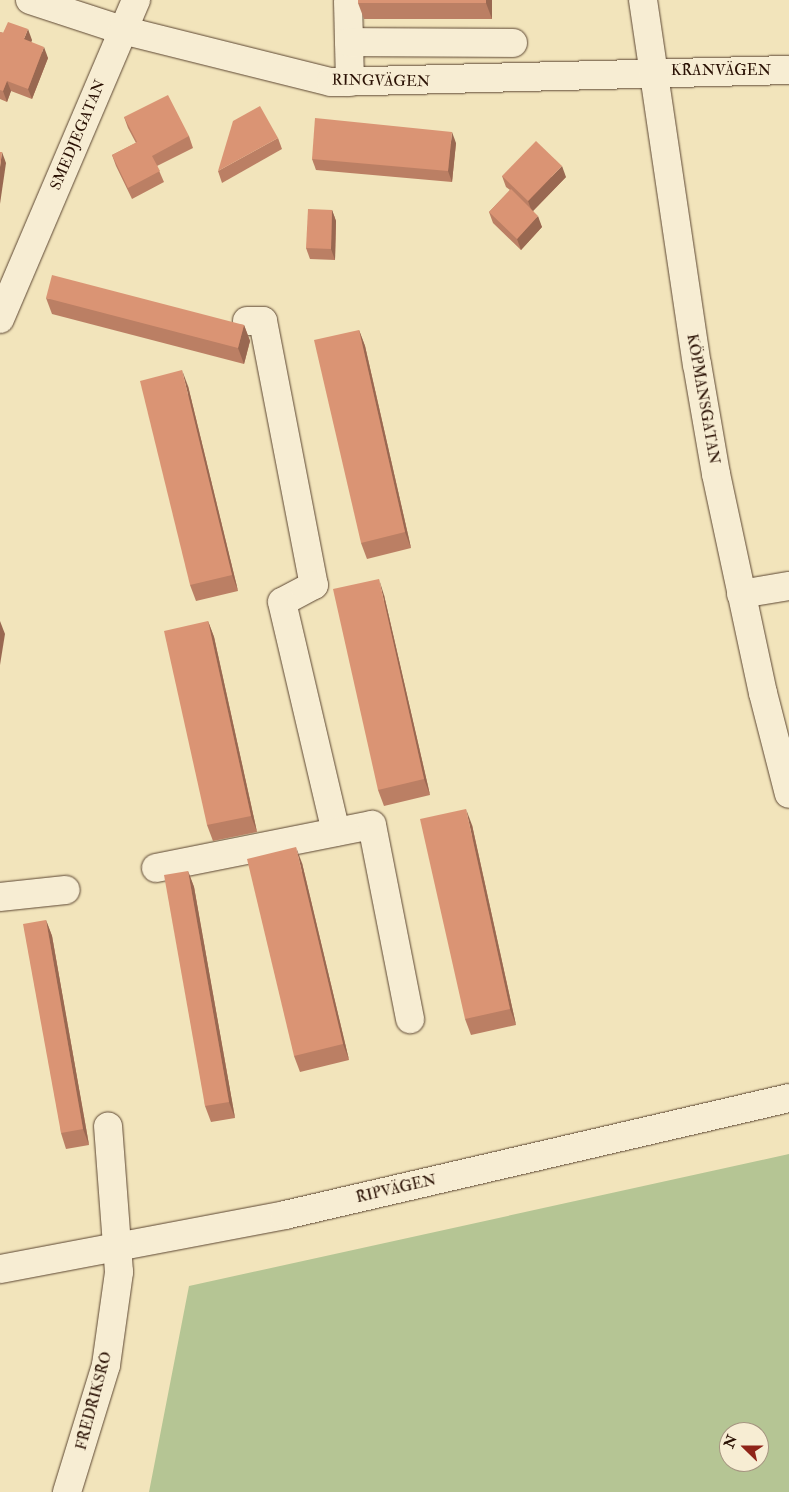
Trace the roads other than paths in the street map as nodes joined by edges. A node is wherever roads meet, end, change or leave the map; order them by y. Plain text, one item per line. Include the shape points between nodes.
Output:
1 (30, 0) edge
2 (136, 0) edge
3 (644, 0) edge
4 (348, 1) dead end
5 (122, 30) junction
6 (349, 42) junction
7 (513, 43) dead end
8 (789, 70) edge
9 (653, 71) junction
10 (350, 82) junction
11 (11, 268) edge
12 (0, 319) edge
13 (246, 322) dead end
14 (789, 586) edge
15 (741, 594) junction
16 (789, 794) edge
17 (336, 832) junction
18 (156, 868) dead end
19 (66, 890) dead end
20 (0, 897) edge
21 (410, 1019) dead end
22 (789, 1098) edge
23 (108, 1126) dead end
24 (119, 1248) junction
25 (0, 1269) edge
26 (67, 1492) edge

1 - 5 street, RINGVÄGEN
2 - 5 street, SMEDJEGATAN
3 - 9 street, KÖPMANSGATAN
4 - 6 street
5 - 10 street, RINGVÄGEN via 262,67 331,82
5 - 11 street, SMEDJEGATAN
6 - 7 street
6 - 10 street
8 - 9 street, KRANVÄGEN
9 - 10 street, RINGVÄGEN via 452,81
9 - 15 street, KÖPMANSGATAN via 696,364
11 - 12 street, SMEDJEGATAN
13 - 17 street via 264,321 314,584 282,602
14 - 15 street
15 - 16 street, KÖPMANSGATAN
17 - 18 street
17 - 21 street via 372,825
19 - 20 street
22 - 24 street, RIPVÄGEN via 285,1215
23 - 24 street, FREDRIKSRO
24 - 25 street, RIPVÄGEN
24 - 26 street, FREDRIKSRO via 106,1365

